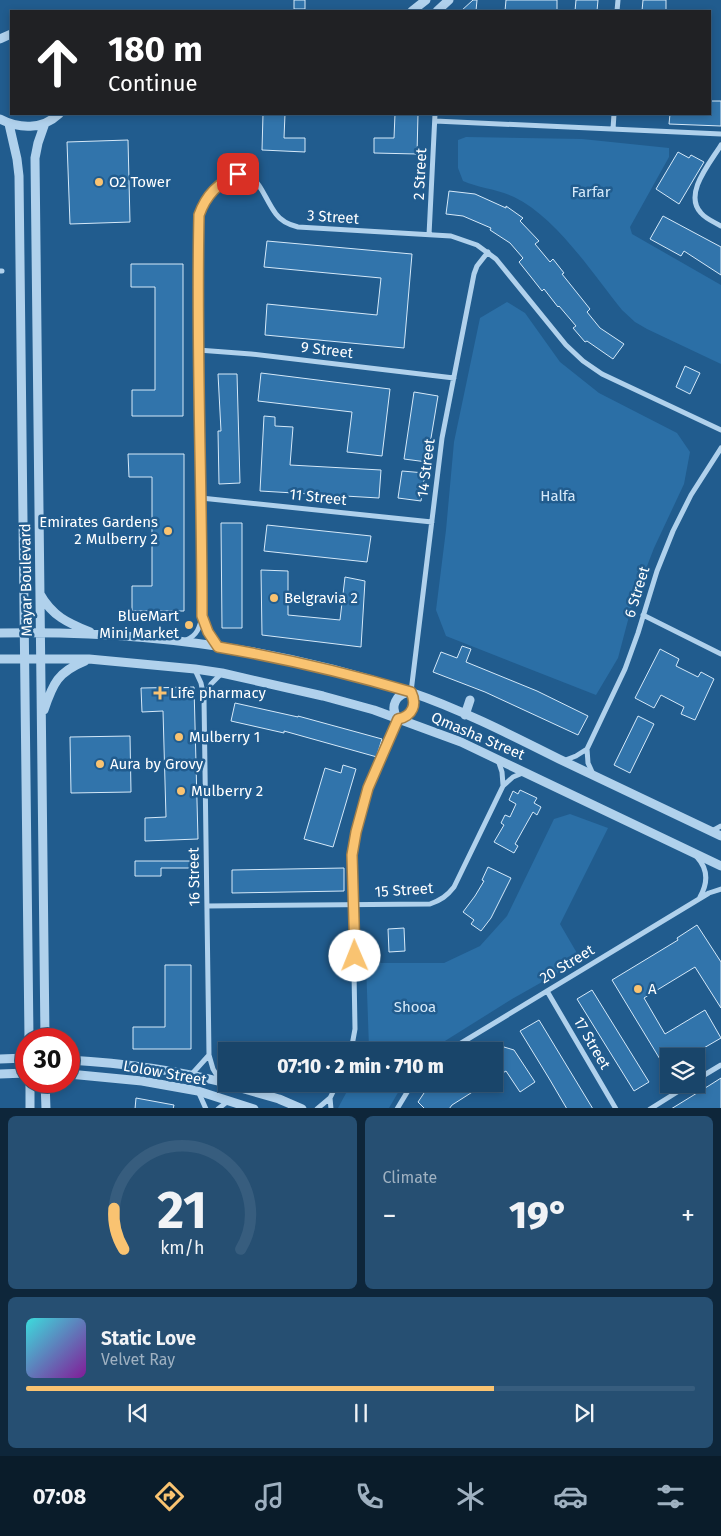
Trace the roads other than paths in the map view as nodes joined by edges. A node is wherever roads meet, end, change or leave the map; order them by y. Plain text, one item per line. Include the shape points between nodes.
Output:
1 (426, 0) edge
2 (413, 10) edge
3 (57, 115) edge
4 (435, 115) edge
5 (614, 115) edge
6 (0, 119) edge
7 (435, 121) junction
8 (45, 123) junction
9 (9, 124) junction
10 (613, 129) junction
11 (721, 134) edge
12 (721, 146) edge
13 (721, 226) edge
14 (429, 235) junction
15 (488, 252) junction
16 (198, 350) junction
17 (454, 378) junction
18 (721, 430) edge
19 (721, 448) edge
20 (202, 498) junction
21 (432, 522) junction
22 (40, 594) junction
23 (643, 615) junction
24 (202, 616) junction
25 (24, 632) junction
26 (0, 633) edge
27 (40, 633) junction
28 (100, 635) junction
29 (181, 642) junction
30 (218, 647) junction
31 (721, 654) edge
32 (0, 659) edge
33 (25, 659) junction
34 (41, 659) junction
35 (89, 659) junction
36 (195, 669) junction
37 (222, 673) junction
38 (411, 692) junction
39 (204, 698) junction
40 (470, 700) dead end
41 (465, 715) junction
42 (398, 719) junction
43 (41, 720) junction
44 (587, 749) junction
45 (498, 759) junction
46 (563, 761) junction
47 (526, 772) junction
48 (594, 775) junction
49 (503, 786) junction
50 (721, 826) edge
51 (712, 832) junction
52 (721, 836) edge
53 (695, 854) junction
54 (721, 866) edge
55 (721, 889) edge
56 (700, 899) junction
57 (354, 904) junction
58 (207, 906) junction
59 (547, 991) junction
60 (29, 1028) edge
61 (45, 1028) edge
62 (353, 1042) edge
63 (463, 1042) edge
64 (209, 1055) junction
65 (15, 1058) edge
66 (0, 1059) edge
67 (80, 1061) edge
68 (721, 1065) edge
69 (15, 1073) edge
70 (0, 1074) edge
71 (80, 1075) edge
72 (191, 1075) junction
73 (218, 1075) edge
74 (705, 1075) edge
75 (218, 1081) edge
76 (198, 1091) junction
77 (258, 1092) edge
78 (333, 1092) edge
79 (407, 1092) edge
80 (30, 1093) edge
81 (46, 1093) edge
82 (675, 1093) edge
83 (330, 1098) junction
84 (228, 1101) junction
85 (30, 1108) edge
86 (46, 1108) edge
87 (206, 1108) edge
88 (218, 1108) edge
89 (254, 1108) edge
90 (302, 1108) edge
91 (317, 1108) edge
92 (331, 1108) edge
93 (397, 1108) edge
94 (616, 1108) edge
95 (650, 1108) edge

1 - 2 street
3 - 8 street
4 - 7 street, 2 Street
5 - 10 street
6 - 9 street
7 - 10 street
7 - 14 street, 2 Street
8 - 9 street via 27,127
8 - 22 street, Mayar Boulevard via 35,158
9 - 25 street, Mayar Boulevard via 19,176
10 - 11 street
12 - 13 street via 694,191 696,208
14 - 15 street, 3 Street via 464,239
14 - 16 street, 3 Street via 290,225 276,215 254,179 244,174 233,177 213,190 199,215
15 - 17 street, 14 Street via 474,274
15 - 18 street, 3 Street via 583,361 602,374
16 - 17 street, 9 Street
16 - 20 street, 3 Street
17 - 21 street, 14 Street via 442,438
19 - 23 street, 6 Street via 673,531 656,571
20 - 21 street, 11 Street
20 - 24 street, 3 Street
21 - 38 street, 14 Street
22 - 27 street, Mayar Boulevard
22 - 28 street via 62,620
23 - 31 street
23 - 44 street, 6 Street via 625,669
24 - 29 street, 3 Street via 196,633
24 - 30 street, 3 Street
25 - 26 street, Qmasha Street
25 - 27 street, Qmasha Street
25 - 33 street, Mayar Boulevard
27 - 28 street, Qmasha Street
27 - 34 street, Mayar Boulevard
28 - 29 street, Qmasha Street
29 - 30 street, Qmasha Street
30 - 38 street, Qmasha Street via 300,662
32 - 33 street, Qmasha Street
33 - 34 street, Qmasha Street
33 - 60 street, Mayar Boulevard
34 - 35 street, Qmasha Street
34 - 43 street, Mayar Boulevard
35 - 36 street, Qmasha Street
35 - 43 street via 72,666 58,678
36 - 37 street, Qmasha Street
36 - 39 street, 16 Street
37 - 39 street
37 - 42 street, Qmasha Street via 323,696
38 - 41 street, Qmasha Street
38 - 42 street via 413,709
38 - 42 street via 402,694 394,703
39 - 58 street, 16 Street
40 - 41 street
41 - 46 street, Qmasha Street
42 - 45 street, Qmasha Street
42 - 57 street via 361,810 352,855
43 - 61 street, Mayar Boulevard
44 - 46 street
44 - 48 street via 588,763
45 - 47 street, Qmasha Street
45 - 49 street
46 - 48 street, Qmasha Street
47 - 49 street
47 - 53 street, Qmasha Street
48 - 51 street, Qmasha Street
49 - 57 street, 15 Street via 448,895 430,904
50 - 51 street
51 - 52 street, Qmasha Street
53 - 54 street, Qmasha Street
53 - 56 street via 705,871 706,880
55 - 56 street, 20 Street
56 - 59 street, 20 Street
57 - 58 street, 15 Street
57 - 62 street
58 - 64 street, 16 Street
59 - 63 street, 20 Street
59 - 94 street, 17 Street
64 - 72 street
64 - 73 street, 16 Street
65 - 66 street
67 - 72 street, Lolow Street
68 - 74 street
69 - 70 street
71 - 76 street, Lolow Street
72 - 75 street, Lolow Street
76 - 84 street, Lolow Street
76 - 87 street
77 - 90 street, Lolow Street
78 - 83 street
79 - 93 street
80 - 85 street
81 - 86 street
82 - 95 street
83 - 91 street
83 - 92 street
84 - 88 street
84 - 89 street, Lolow Street

